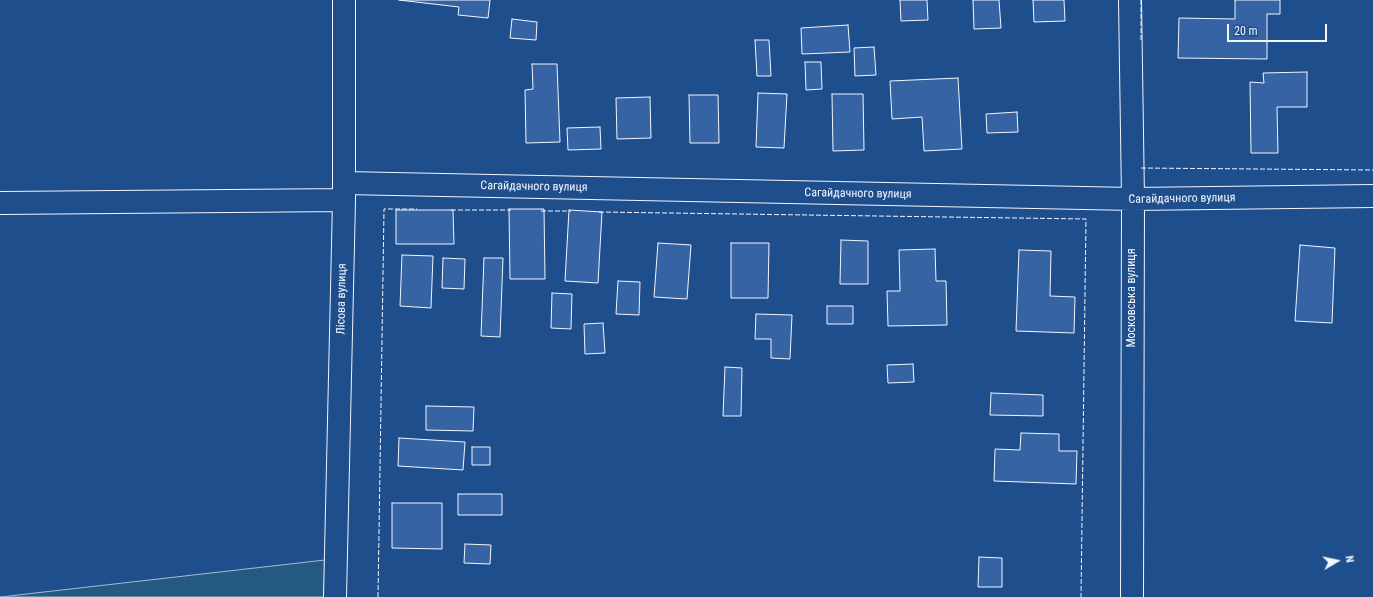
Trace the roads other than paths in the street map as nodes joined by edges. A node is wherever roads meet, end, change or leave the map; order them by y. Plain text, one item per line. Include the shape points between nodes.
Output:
1 (344, 0) edge
2 (1130, 0) edge
3 (344, 192) junction
4 (1373, 196) edge
5 (1133, 200) junction
6 (0, 203) edge
7 (335, 597) edge
8 (1132, 597) edge

1 - 3 street, Лісова вулиця
2 - 5 street, Московська вулиця
3 - 5 street, Сагайдачного вулиця
3 - 6 street, Сагайдачного вулиця
3 - 7 street, Лісова вулиця
4 - 5 street, Сагайдачного вулиця
5 - 8 street, Московська вулиця

